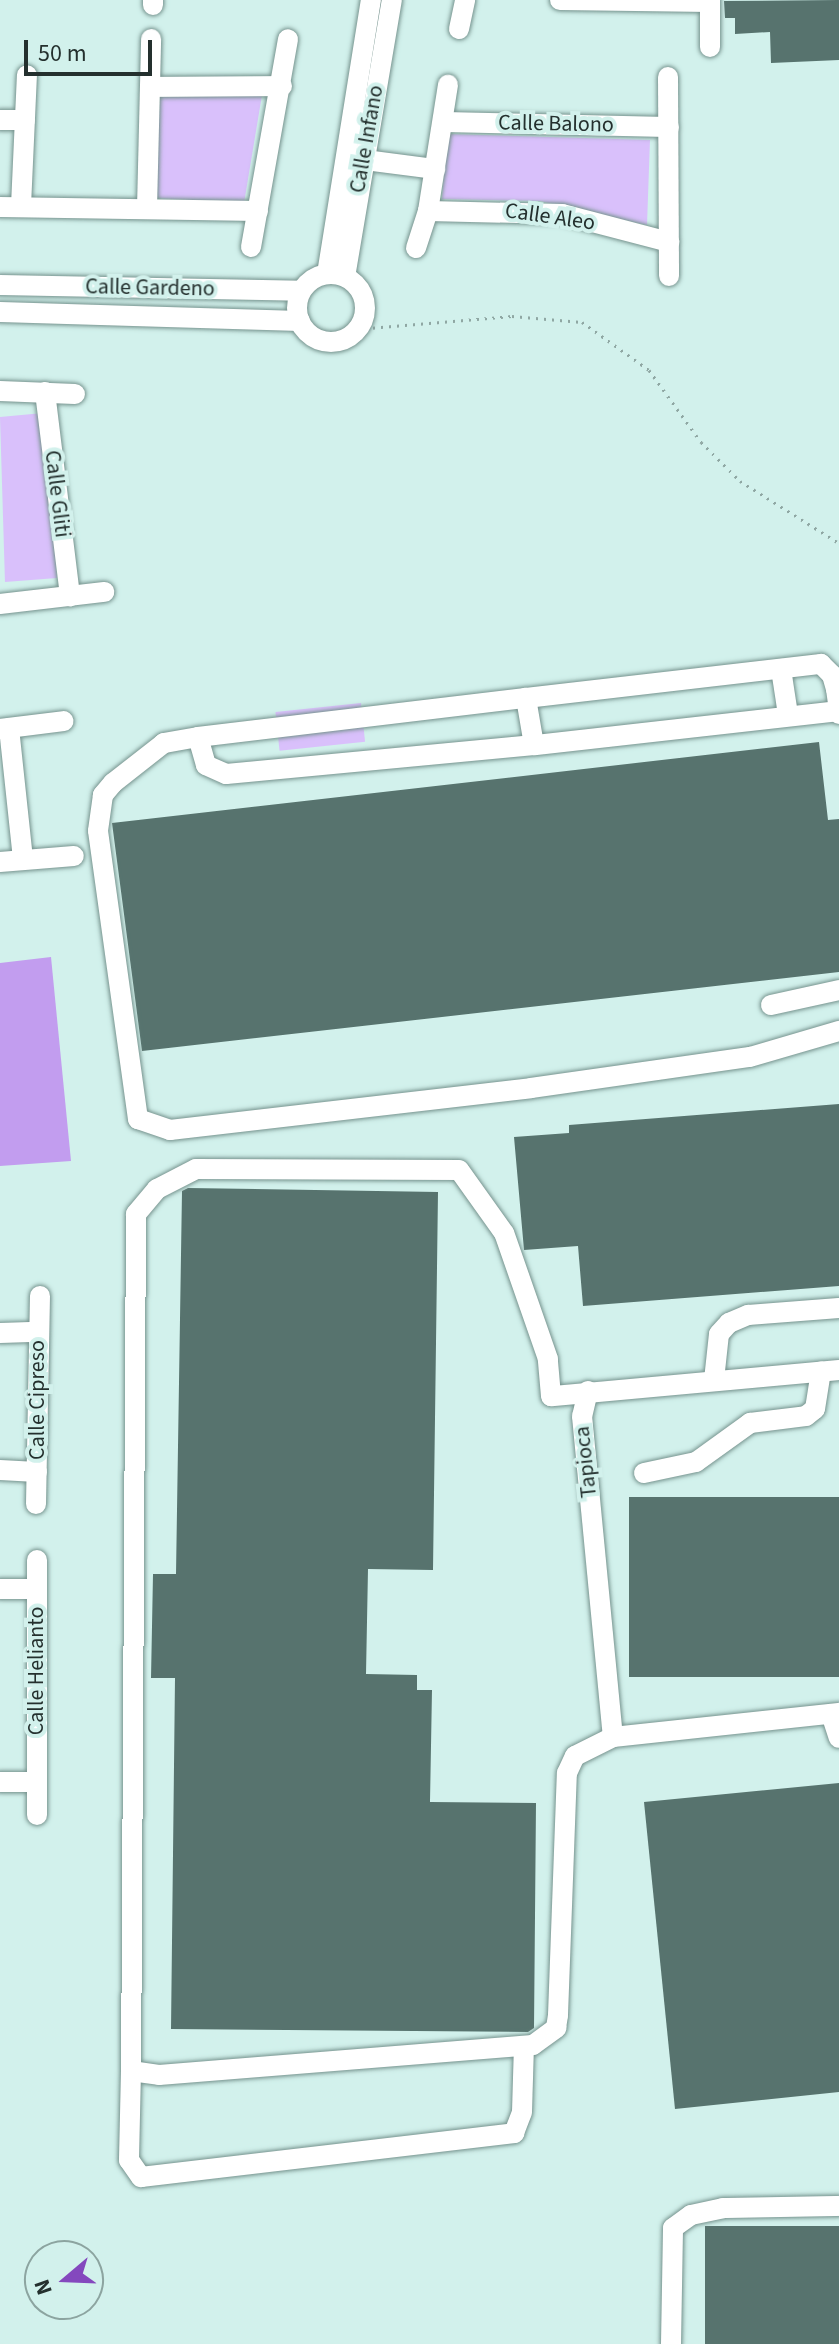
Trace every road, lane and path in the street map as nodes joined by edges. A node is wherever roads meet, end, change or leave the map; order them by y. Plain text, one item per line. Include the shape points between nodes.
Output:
1 (371, 0) edge
2 (392, 0) edge
3 (465, 0) edge
4 (560, 0) edge
5 (710, 1) edge
6 (459, 29) dead end
7 (151, 39) dead end
8 (288, 39) dead end
9 (710, 47) dead end
10 (27, 75) dead end
11 (668, 77) dead end
12 (448, 85) dead end
13 (282, 86) junction
14 (150, 87) junction
15 (0, 120) edge
16 (25, 120) junction
17 (443, 122) junction
18 (669, 127) junction
19 (354, 159) junction
20 (435, 169) junction
21 (21, 206) junction
22 (0, 207) edge
23 (147, 208) junction
24 (258, 211) junction
25 (428, 211) junction
26 (669, 242) junction
27 (251, 247) dead end
28 (416, 248) dead end
29 (336, 276) junction
30 (669, 276) dead end
31 (0, 285) edge
32 (301, 291) junction
33 (0, 312) edge
34 (300, 321) junction
35 (357, 329) junction
36 (0, 391) edge
37 (45, 392) junction
38 (75, 394) dead end
39 (839, 543) edge
40 (104, 592) dead end
41 (70, 596) junction
42 (0, 604) edge
43 (781, 669) junction
44 (526, 698) junction
45 (839, 712) edge
46 (788, 715) junction
47 (64, 721) dead end
48 (4, 729) edge
49 (198, 737) junction
50 (534, 745) junction
51 (74, 856) dead end
52 (23, 859) junction
53 (0, 862) edge
54 (839, 990) edge
55 (771, 1005) dead end
56 (839, 1031) edge
57 (40, 1296) dead end
58 (839, 1308) edge
59 (38, 1332) junction
60 (0, 1333) edge
61 (830, 1371) edge
62 (714, 1380) junction
63 (588, 1391) junction
64 (0, 1470) edge
65 (37, 1472) junction
66 (644, 1473) dead end
67 (36, 1504) dead end
68 (37, 1560) dead end
69 (0, 1589) edge
70 (37, 1589) junction
71 (835, 1714) edge
72 (613, 1737) junction
73 (839, 1738) edge
74 (0, 1782) edge
75 (37, 1782) junction
76 (37, 1815) dead end
77 (524, 2046) junction
78 (131, 2071) junction
79 (839, 2206) edge
80 (671, 2344) edge

1 - 19 street, Calle Infano
2 - 19 street, Calle Infano
3 - 6 street
4 - 5 street
5 - 9 street
7 - 14 street
8 - 13 street
10 - 16 street
11 - 18 street
12 - 17 street
13 - 14 street
13 - 24 street
14 - 23 street
15 - 16 street
16 - 21 street
17 - 18 street, Calle Balono
17 - 20 street
18 - 26 street
19 - 20 street
19 - 29 street, Calle Infano
20 - 25 street
21 - 22 street
21 - 23 street
23 - 24 street
24 - 27 street
25 - 26 street, Calle Aleo via 562,214
25 - 28 street
26 - 30 street
29 - 32 street
29 - 35 street via 362,296
31 - 32 street, Calle Gardeno
32 - 34 street
33 - 34 street, Calle Gardeno
34 - 35 street via 326,342
35 - 39 path via 498,317 582,322 649,370 701,442 740,481
36 - 37 street
37 - 38 street
37 - 41 street, Calle Gliti
40 - 41 street
41 - 42 street
43 - 44 street
43 - 45 street via 821,664 832,675
43 - 46 street
44 - 49 street
44 - 50 street
45 - 46 street
46 - 50 street
47 - 48 street
48 - 52 street
49 - 50 street via 206,765 226,774
49 - 56 street via 164,743 136,762 103,795 99,808 131,1102 151,1128 662,1071 762,1055
51 - 52 street
52 - 53 street
54 - 55 street
57 - 59 street, Calle Cipreso
58 - 62 street via 748,1315 729,1323 719,1334
59 - 60 street
59 - 65 street, Calle Cipreso
61 - 62 street
61 - 66 street via 815,1409 806,1416 750,1423 696,1462
62 - 63 street
63 - 72 street, Tapioca via 582,1416
63 - 78 street via 551,1396 548,1359 504,1233 459,1170 196,1169 172,1177 136,1214
64 - 65 street
65 - 67 street, Calle Cipreso
68 - 70 street, Calle Helianto
69 - 70 street
70 - 75 street, Calle Helianto
71 - 72 street
71 - 73 street
72 - 77 street via 575,1756 567,1773 556,2028
74 - 75 street
75 - 76 street, Calle Helianto
77 - 78 street via 159,2075
77 - 78 street via 522,2112 514,2133 141,2177 129,2160
79 - 80 street via 723,2208 691,2215 673,2228

